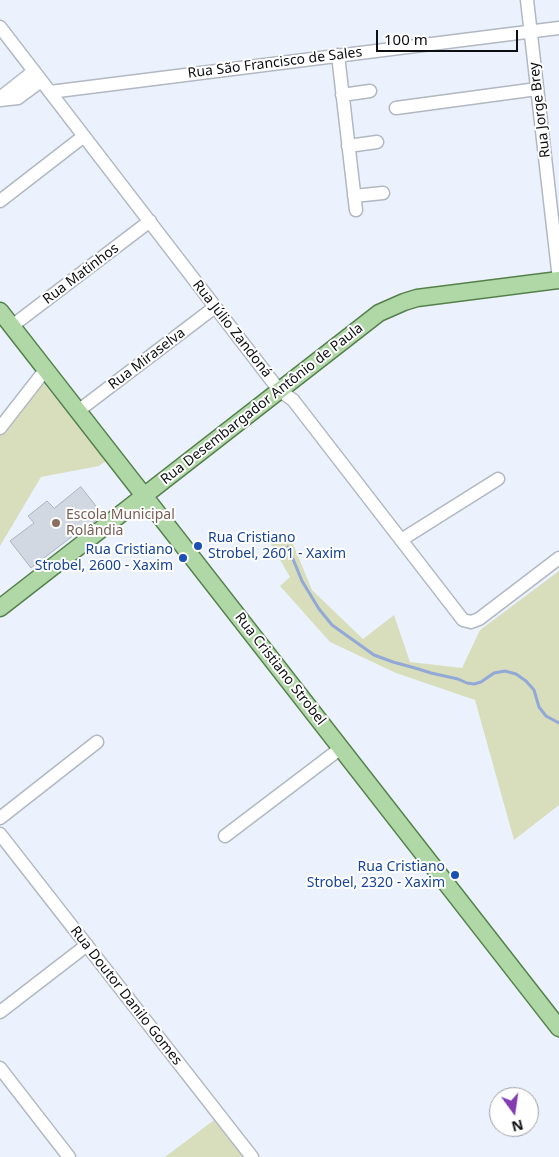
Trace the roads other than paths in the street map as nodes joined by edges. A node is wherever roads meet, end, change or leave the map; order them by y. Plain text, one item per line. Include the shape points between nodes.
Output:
1 (527, 0) edge
2 (0, 27) edge
3 (559, 28) edge
4 (531, 31) junction
5 (338, 56) junction
6 (38, 76) junction
7 (537, 88) junction
8 (370, 91) dead end
9 (50, 92) junction
10 (342, 95) junction
11 (0, 99) edge
12 (396, 108) dead end
13 (84, 136) junction
14 (377, 142) dead end
15 (348, 146) junction
16 (383, 192) dead end
17 (354, 196) junction
18 (0, 200) edge
19 (356, 210) dead end
20 (150, 221) junction
21 (559, 279) edge
22 (215, 306) junction
23 (0, 311) edge
24 (12, 326) junction
25 (46, 369) junction
26 (279, 390) junction
27 (78, 411) junction
28 (0, 428) edge
29 (498, 479) dead end
30 (145, 496) junction
31 (401, 540) junction
32 (559, 558) edge
33 (0, 608) edge
34 (97, 742) dead end
35 (341, 748) junction
36 (0, 818) edge
37 (0, 834) edge
38 (225, 836) dead end
39 (87, 945) junction
40 (0, 1012) edge
41 (559, 1028) edge
42 (0, 1068) edge
43 (69, 1157) edge
44 (252, 1157) edge

1 - 4 street, Rua Jorge Brey
2 - 6 street, Rua Júlio Zandoná
3 - 4 street, Rua São Francisco de Sales
4 - 5 street, Rua São Francisco de Sales
4 - 7 street, Rua Jorge Brey
5 - 9 street, Rua São Francisco de Sales
5 - 10 street
6 - 9 street, Rua Júlio Zandoná
6 - 11 street via 18,98
7 - 12 street
7 - 21 street, Rua Jorge Brey
8 - 10 street
9 - 13 street, Rua Júlio Zandoná
10 - 15 street
13 - 18 street
13 - 20 street, Rua Júlio Zandoná
14 - 15 street
15 - 17 street
16 - 17 street
17 - 19 street
20 - 22 street, Rua Júlio Zandoná
20 - 24 street, Rua Matinhos
21 - 26 main road, Rua Desembargador Antônio de Paula via 404,302 369,320
22 - 26 street, Rua Júlio Zandoná
22 - 27 street, Rua Miraselva
23 - 24 main road, Rua Cristiano Strobel
24 - 25 main road, Rua Cristiano Strobel
25 - 27 main road, Rua Cristiano Strobel
25 - 28 street
26 - 30 main road, Rua Desembargador Antônio de Paula
26 - 31 street, Rua Júlio Zandoná via 293,400
27 - 30 main road, Rua Cristiano Strobel
29 - 31 street
30 - 33 main road, Rua Desembargador Antônio de Paula
30 - 35 main road, Rua Cristiano Strobel
31 - 32 street, Rua Júlio Zandoná via 460,618 467,622 479,619
34 - 36 street
35 - 38 street
35 - 41 main road, Rua Cristiano Strobel
37 - 39 street, Rua Doutor Danilo Gomes
39 - 40 street
39 - 44 street, Rua Doutor Danilo Gomes
42 - 43 street

